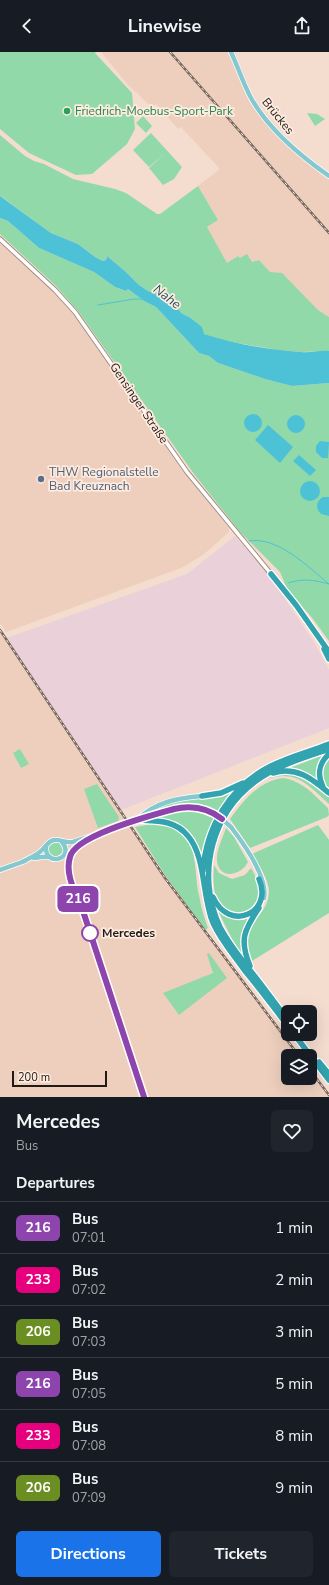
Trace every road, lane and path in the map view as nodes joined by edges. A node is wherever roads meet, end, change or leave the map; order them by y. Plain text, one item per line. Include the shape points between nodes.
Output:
1 (231, 52) edge
2 (329, 176) edge
3 (0, 239) edge
4 (271, 574) joint
5 (319, 638) junction
6 (329, 648) edge
7 (329, 652) edge
8 (329, 659) edge
9 (329, 744) edge
10 (329, 749) edge
11 (329, 754) edge
12 (262, 777) junction
13 (250, 779) junction
14 (329, 793) edge
15 (202, 796) joint
16 (137, 820) junction
17 (236, 835) junction
18 (94, 836) junction
19 (86, 838) junction
20 (62, 842) junction
21 (46, 846) junction
22 (66, 851) junction
23 (50, 858) junction
24 (22, 861) junction
25 (0, 870) edge
26 (70, 876) dead end
27 (259, 879) joint
28 (206, 887) junction
29 (264, 898) joint
30 (253, 974) junction
31 (281, 1011) edge
32 (281, 1017) edge
33 (299, 1041) edge
34 (303, 1041) edge
35 (329, 1074) edge
36 (329, 1080) edge

1 - 2 main road, Brückes via 250,96 263,116 298,153
3 - 4 street, Gensinger Straße via 75,312 188,472
4 - 5 highway
5 - 6 highway
5 - 7 highway
5 - 8 highway
9 - 13 highway via 278,763
10 - 12 highway
11 - 14 highway via 322,762 320,776 323,786
12 - 14 highway via 282,771 295,771
12 - 28 highway via 239,796 219,827 210,854
13 - 15 highway via 221,793
13 - 28 highway via 226,804 212,828 205,856
15 - 16 main road via 162,803
16 - 17 main road, bridge via 183,807 196,808 222,818
16 - 18 main road
16 - 28 highway via 165,821 179,827 193,842
17 - 27 main road
17 - 29 main road via 262,878
18 - 19 main road
18 - 26 main road via 72,851 69,860
19 - 20 main road
19 - 22 main road
19 - 24 main road via 67,841 52,838 40,850
20 - 21 main road via 53,840
20 - 22 main road
21 - 23 main road
21 - 24 main road via 38,854
22 - 23 main road via 60,858
23 - 24 main road via 39,857
24 - 25 main road
27 - 28 highway via 262,891 260,902 254,910 243,916 233,916 222,911
28 - 30 highway via 223,933
28 - 32 highway via 208,908 219,934
29 - 30 highway via 244,938 245,953
30 - 31 highway
33 - 36 highway
34 - 35 highway

